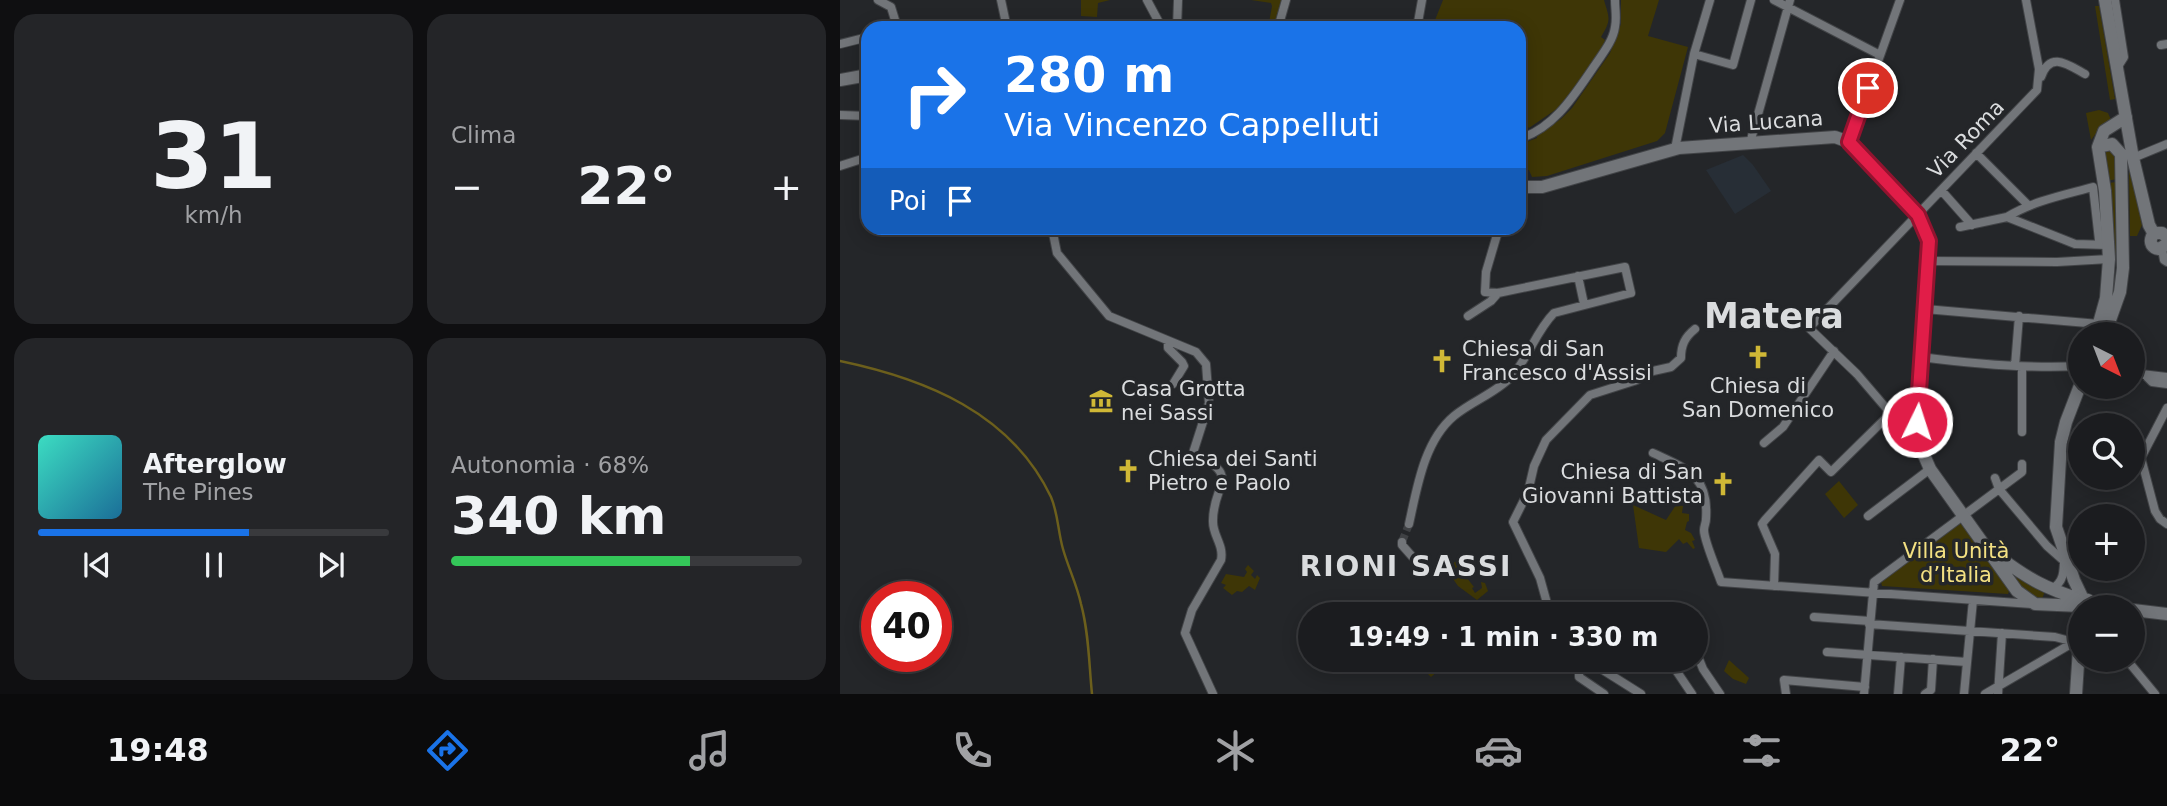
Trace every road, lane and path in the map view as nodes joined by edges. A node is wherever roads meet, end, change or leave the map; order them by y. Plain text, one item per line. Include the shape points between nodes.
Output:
1 (878, 0) edge
2 (1001, 0) edge
3 (1147, 0) edge
4 (1178, 0) edge
5 (1286, 0) edge
6 (1422, 0) edge
7 (1615, 0) edge
8 (1710, 0) edge
9 (1751, 0) edge
10 (1774, 0) edge
11 (1900, 0) edge
12 (2026, 0) edge
13 (2105, 0) edge
14 (2115, 0) edge
15 (1789, 4) edge
16 (895, 21) edge
17 (1006, 21) edge
18 (1158, 21) edge
19 (1177, 21) edge
20 (1280, 21) edge
21 (1418, 21) edge
22 (861, 39) edge
23 (840, 44) edge
24 (1694, 54) junction
25 (1880, 55) junction
26 (2117, 68) junction
27 (2085, 74) dead end
28 (861, 76) edge
29 (840, 80) edge
30 (2039, 83) junction
31 (840, 115) edge
32 (861, 116) edge
33 (2126, 117) junction
34 (1526, 136) edge
35 (1749, 142) junction
36 (1849, 142) junction
37 (2167, 144) edge
38 (2098, 147) junction
39 (1675, 149) junction
40 (1976, 153) junction
41 (861, 159) edge
42 (2129, 159) junction
43 (840, 166) edge
44 (1526, 187) edge
45 (1941, 190) junction
46 (2029, 206) junction
47 (1918, 215) junction
48 (2007, 216) junction
49 (1972, 225) junction
50 (1960, 227) dead end
51 (1053, 235) edge
52 (1497, 235) edge
53 (2103, 242) junction
54 (2075, 244) junction
55 (2165, 244) edge
56 (2075, 259) junction
57 (2109, 259) junction
58 (1928, 261) junction
59 (2167, 262) edge
60 (1578, 276) junction
61 (1497, 293) junction
62 (1584, 304) junction
63 (1925, 309) junction
64 (1468, 316) dead end
65 (2019, 316) junction
66 (2102, 322) edge
67 (2105, 322) edge
68 (2068, 325) edge
69 (1695, 329) dead end
70 (1168, 342) junction
71 (1834, 351) junction
72 (1921, 357) junction
73 (2068, 366) edge
74 (2018, 367) junction
75 (2146, 374) edge
76 (2146, 377) edge
77 (2167, 377) edge
78 (1173, 384) dead end
79 (2167, 384) edge
80 (2075, 399) edge
81 (2167, 408) edge
82 (1890, 414) junction
83 (2022, 432) dead end
84 (1764, 443) dead end
85 (1919, 444) junction
86 (1653, 453) dead end
87 (2021, 464) dead end
88 (1930, 469) junction
89 (1995, 478) dead end
90 (1999, 489) junction
91 (1965, 515) junction
92 (1868, 516) dead end
93 (1409, 524) tunnel mouth
94 (2167, 524) edge
95 (1402, 542) dead end
96 (1990, 551) junction
97 (2064, 557) junction
98 (1417, 562) dead end
99 (1774, 586) junction
100 (2048, 590) junction
101 (1872, 593) junction
102 (2079, 595) edge
103 (2068, 599) edge
104 (1973, 600) junction
105 (1547, 602) edge
106 (2035, 604) junction
107 (2068, 605) edge
108 (2145, 611) edge
109 (2167, 614) edge
110 (1814, 617) dead end
111 (1870, 622) junction
112 (1970, 630) junction
113 (2002, 633) junction
114 (2068, 639) edge
115 (2068, 646) edge
116 (1827, 652) dead end
117 (1867, 655) junction
118 (1901, 657) junction
119 (1933, 659) junction
120 (1967, 662) junction
121 (1579, 672) edge
122 (1605, 672) edge
123 (1677, 672) edge
124 (1707, 672) edge
125 (2076, 672) edge
126 (2137, 672) edge
127 (1865, 690) edge
128 (1998, 690) edge
129 (1213, 694) edge
130 (1604, 694) edge
131 (1641, 694) edge
132 (1692, 694) edge
133 (1720, 694) edge
134 (1786, 694) edge
135 (1898, 694) edge
136 (1925, 694) edge
137 (1964, 694) edge
138 (1985, 694) edge
139 (2076, 694) edge
140 (2155, 694) edge

1 - 16 street via 891,6
2 - 17 street
3 - 18 street
4 - 19 street
5 - 20 street
6 - 21 street
7 - 34 street via 1615,28 1609,45 1560,112
8 - 24 street
9 - 24 street via 1733,65
10 - 15 street
11 - 25 street
12 - 30 street
13 - 26 street
14 - 26 street via 2124,57
15 - 25 street
15 - 35 street
22 - 23 street
24 - 39 street
25 - 36 street
26 - 33 street
27 - 30 street via 2068,64 2051,63 2044,67
28 - 29 street
30 - 40 street, Via Roma
31 - 32 street
33 - 38 street via 2104,131
33 - 42 street
35 - 36 street, Via Lucana via 1835,137
35 - 39 street, Via Lucana
36 - 47 street, Via Lucana
37 - 42 street
38 - 42 street via 2112,144
38 - 53 street via 2105,191
39 - 44 street, Via Lucana via 1542,187
40 - 45 street, Via Roma
40 - 46 street
41 - 43 street
42 - 55 street via 2154,234 2152,245 2156,249
42 - 67 street via 2119,176 2120,292
45 - 47 street, Via Roma
45 - 49 street
46 - 48 street
46 - 53 street via 2093,187
47 - 58 street, Via Lucana via 1929,241
47 - 71 street, Via Roma via 1809,328
48 - 49 street
48 - 54 street
49 - 50 street
51 - 70 street via 1057,253 1109,316
52 - 61 street via 1485,292
53 - 54 street
53 - 57 street
54 - 56 street
55 - 59 street
56 - 57 street
56 - 58 street
57 - 66 street
58 - 63 street, Via Lucana
60 - 61 street
60 - 62 street
60 - 62 street via 1625,267 1631,293
61 - 64 street
62 - 93 street via 1554,313 1505,384 1454,416 1440,432 1418,483
63 - 65 street
63 - 72 street, Via Lucana
65 - 68 street
65 - 74 street
69 - 105 street via 1686,337 1678,362 1590,395 1540,449 1528,492 1513,522
70 - 78 street via 1184,366
70 - 129 street via 1196,352 1206,364 1209,402 1193,453 1220,470 1212,524 1222,556 1192,610 1185,633
71 - 82 street
71 - 84 street via 1783,427
72 - 74 street
72 - 85 street, Via Lucana
73 - 74 street
74 - 83 street
75 - 77 street
76 - 79 street
80 - 97 street via 2059,462 2056,527
81 - 94 street via 2141,458 2155,512
82 - 85 street
82 - 99 street via 1831,472 1819,460 1762,524 1775,554
85 - 88 street
86 - 99 street via 1693,473 1701,484 1703,529 1721,582
87 - 90 street via 2021,472
88 - 91 street
88 - 92 street
89 - 90 street
90 - 91 street
90 - 97 street via 2047,546
91 - 96 street
91 - 101 street via 1874,582
95 - 98 street
96 - 100 street
96 - 106 street via 2017,591
97 - 100 street via 2062,578
97 - 102 street
99 - 101 street
100 - 103 street
101 - 104 street
101 - 111 street
104 - 106 street
104 - 112 street
106 - 107 street
108 - 109 street
110 - 111 street
111 - 112 street
111 - 117 street
112 - 113 street
112 - 120 street
113 - 114 street
113 - 128 street
115 - 128 street
116 - 117 street
117 - 118 street
117 - 127 street
118 - 119 street
118 - 135 street
119 - 120 street
119 - 136 street via 1931,690
120 - 137 street
121 - 130 street
122 - 131 street
123 - 132 street
124 - 133 street
125 - 139 street
126 - 140 street
127 - 134 street via 1784,680
128 - 138 street

